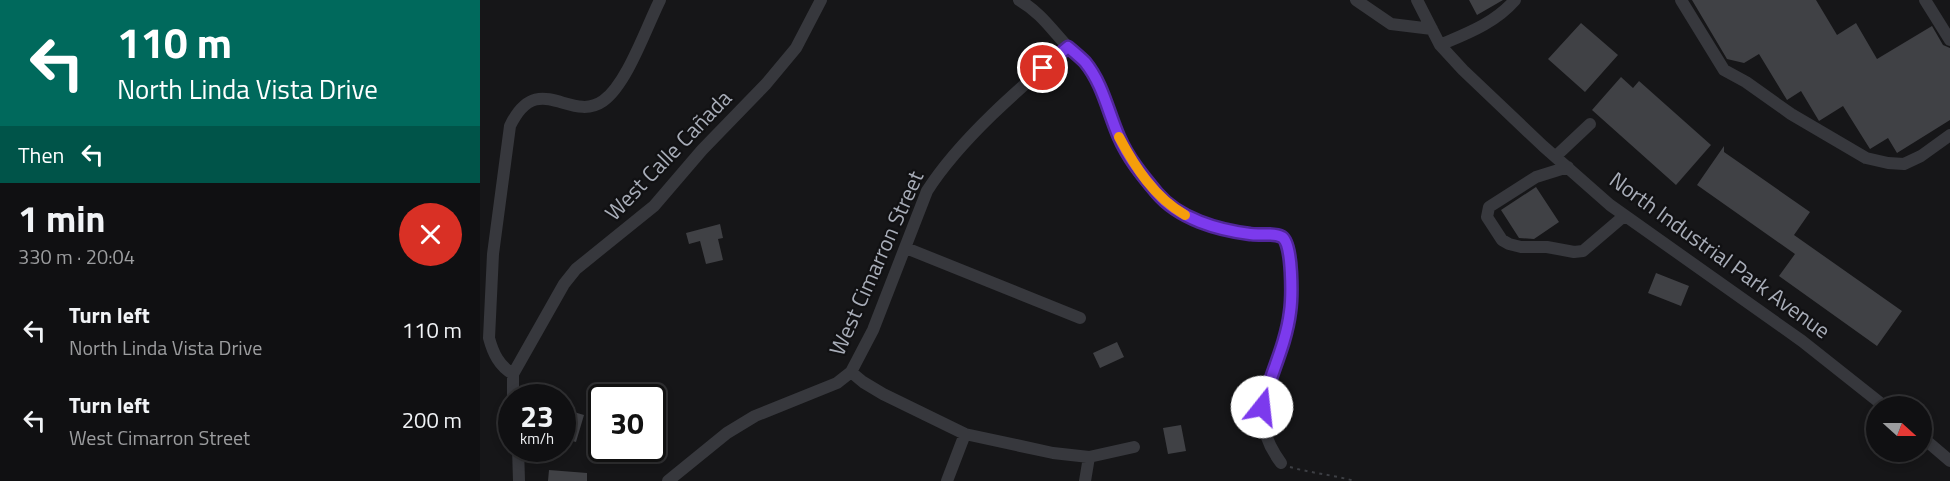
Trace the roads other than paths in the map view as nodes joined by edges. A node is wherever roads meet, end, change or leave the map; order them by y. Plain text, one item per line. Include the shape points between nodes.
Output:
1 (660, 0) edge
2 (821, 0) edge
3 (1356, 0) edge
4 (1417, 0) edge
5 (1515, 0) edge
6 (1681, 0) edge
7 (1925, 0) edge
8 (1024, 1) edge
9 (1432, 29) junction
10 (1950, 40) edge
11 (1440, 45) junction
12 (1068, 47) junction
13 (1590, 124) dead end
14 (1950, 135) edge
15 (1556, 156) junction
16 (1568, 167) junction
17 (1624, 216) junction
18 (906, 248) junction
19 (1080, 318) dead end
20 (851, 372) junction
21 (513, 374) junction
22 (513, 384) edge
23 (1871, 396) edge
24 (965, 434) junction
25 (1932, 446) edge
26 (1134, 447) dead end
27 (1089, 457) junction
28 (1950, 461) edge
29 (518, 462) edge
30 (1281, 463) road end
31 (519, 481) edge
32 (668, 481) edge
33 (947, 481) edge
34 (1085, 481) edge

1 - 21 street via 626,73 616,90 603,101 583,106 536,99 524,104 510,126 493,254 489,338 503,368
2 - 21 street, West Calle Cañada via 796,48 766,84 654,206 576,269
3 - 9 street via 1391,24
4 - 9 street, North Industrial Park Avenue
5 - 11 street via 1482,27
6 - 14 street via 1724,70 1866,158 1904,164
7 - 10 street
8 - 12 street
9 - 11 street, North Industrial Park Avenue
11 - 15 street, North Industrial Park Avenue
12 - 18 street, West Cimarron Street via 1030,79 940,171 927,191
12 - 30 street via 1097,80 1118,136 1134,165 1159,196 1183,214 1210,225 1252,235 1276,235 1287,243 1291,310 1262,407 1269,448
13 - 15 street
15 - 16 street, North Industrial Park Avenue
16 - 17 street, North Industrial Park Avenue
16 - 17 street via 1536,177 1489,207 1487,217 1502,240 1521,247 1583,251
17 - 23 street, North Industrial Park Avenue via 1802,341
18 - 19 street
18 - 20 street, West Cimarron Street via 873,330
20 - 24 street via 883,394
20 - 32 street, West Cimarron Street via 837,383 755,416 727,433
21 - 22 street, West Calle Cañada
24 - 27 street
24 - 33 street
25 - 28 street
26 - 27 street
27 - 34 street
29 - 31 street

